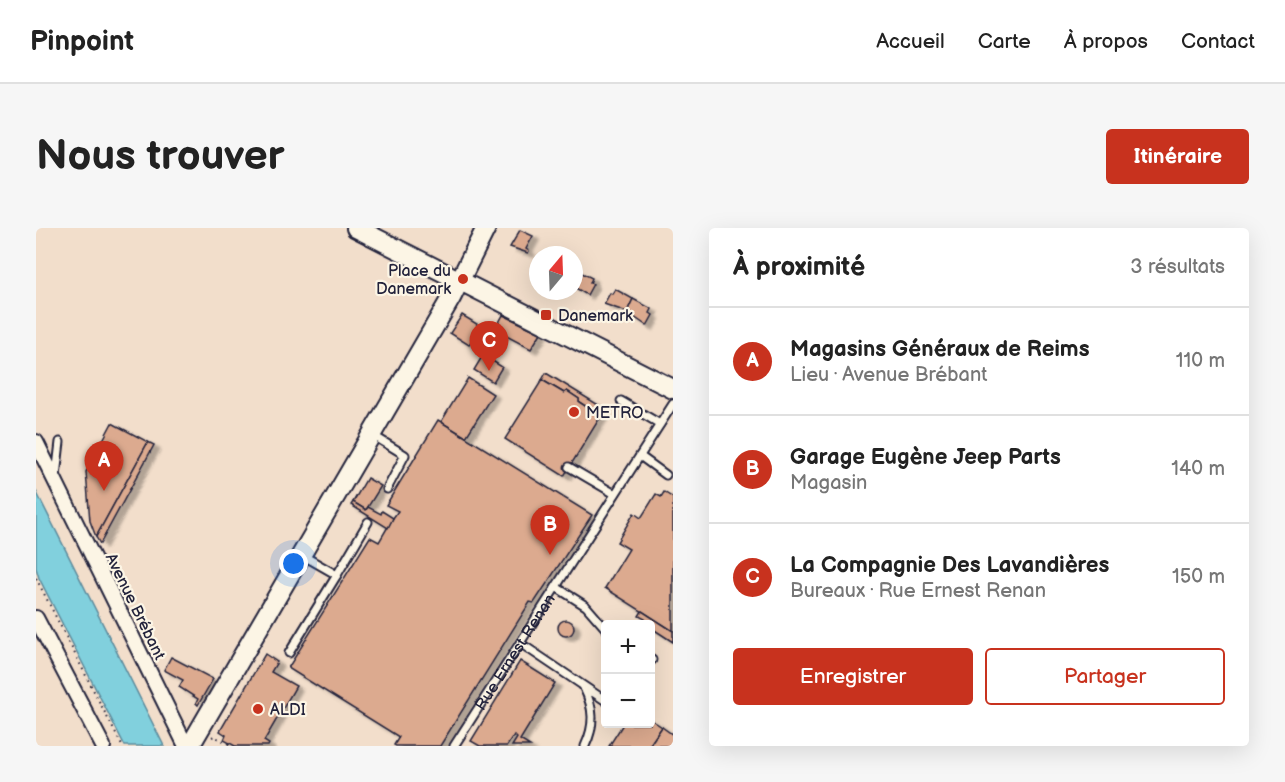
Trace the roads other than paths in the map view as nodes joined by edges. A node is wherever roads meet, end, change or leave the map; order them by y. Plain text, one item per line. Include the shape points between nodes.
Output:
1 (356, 228) edge
2 (486, 228) edge
3 (376, 232) edge
4 (460, 280) junction
5 (673, 389) edge
6 (621, 401) dead end
7 (673, 404) edge
8 (660, 424) junction
9 (371, 434) junction
10 (36, 442) edge
11 (60, 442) dead end
12 (640, 456) junction
13 (569, 467) dead end
14 (666, 475) dead end
15 (56, 481) junction
16 (387, 489) dead end
17 (615, 494) junction
18 (368, 522) dead end
19 (302, 555) junction
20 (337, 575) junction
21 (556, 586) junction
22 (36, 618) edge
23 (601, 623) edge
24 (519, 643) junction
25 (289, 653) dead end
26 (582, 686) junction
27 (601, 698) edge
28 (192, 741) edge
29 (103, 746) edge
30 (453, 746) edge
31 (585, 746) edge

1 - 3 main road
2 - 4 main road
3 - 4 main road
4 - 5 main road via 500,304
4 - 9 main road
6 - 8 lane
7 - 8 lane, Rue Ernest Renan
8 - 12 lane, Rue Ernest Renan
9 - 16 lane via 405,455
9 - 19 main road
10 - 15 street, Avenue Brébant
11 - 15 lane
12 - 14 lane
12 - 17 lane, Rue Ernest Renan
13 - 17 lane
15 - 28 street, Avenue Brébant
17 - 21 lane, Rue Ernest Renan
18 - 20 lane
19 - 20 lane
19 - 28 main road
20 - 25 lane
21 - 23 lane, Rue Ernest Renan via 586,606
21 - 24 lane, Rue Ernest Renan
22 - 29 street
24 - 26 lane
24 - 30 lane, Rue Ernest Renan
26 - 27 lane
26 - 31 lane via 591,702 593,718

